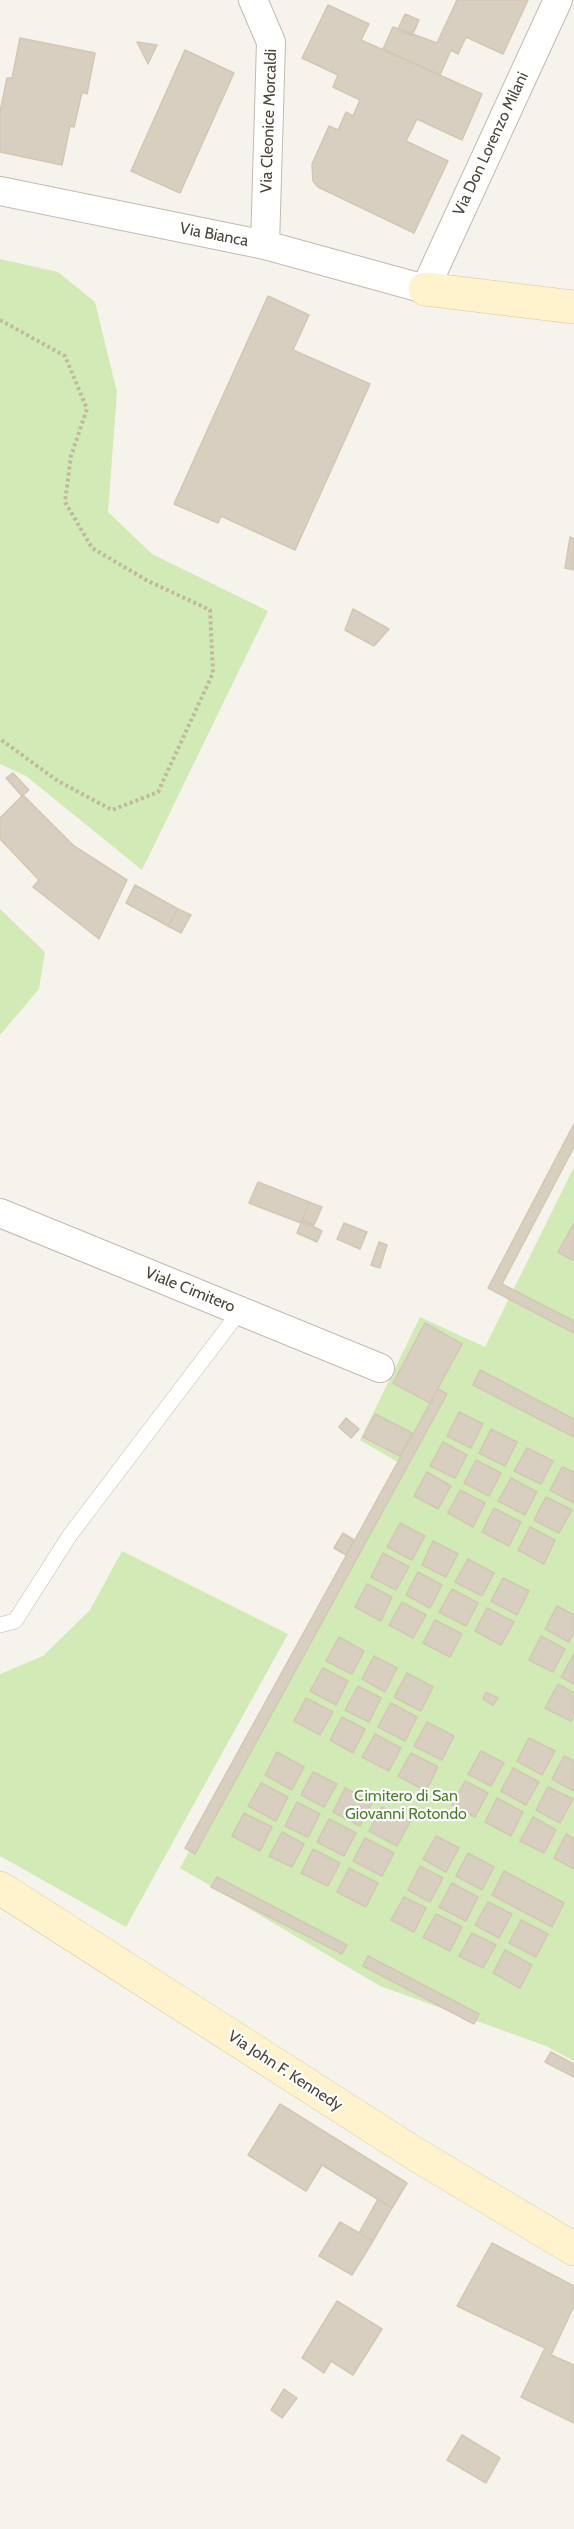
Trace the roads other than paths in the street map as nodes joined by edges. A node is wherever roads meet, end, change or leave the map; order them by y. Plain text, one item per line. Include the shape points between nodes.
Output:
1 (253, 0) edge
2 (558, 0) edge
3 (0, 191) edge
4 (265, 245) junction
5 (424, 289) junction
6 (574, 307) edge
7 (0, 1213) edge
8 (240, 1311) junction
9 (380, 1368) dead end
10 (0, 1625) edge
11 (0, 1888) edge
12 (574, 2248) edge

1 - 4 street, Via Cleonice Morcaldi via 271,42
2 - 5 street, Via Don Lorenzo Milani
3 - 4 street, Via Bianca
4 - 5 street, Via Bianca
5 - 6 main road
7 - 8 street, Viale Cimitero
8 - 9 street, Viale Cimitero
8 - 10 lane via 70,1535 15,1621
11 - 12 main road, Via John F. Kennedy via 412,2152

